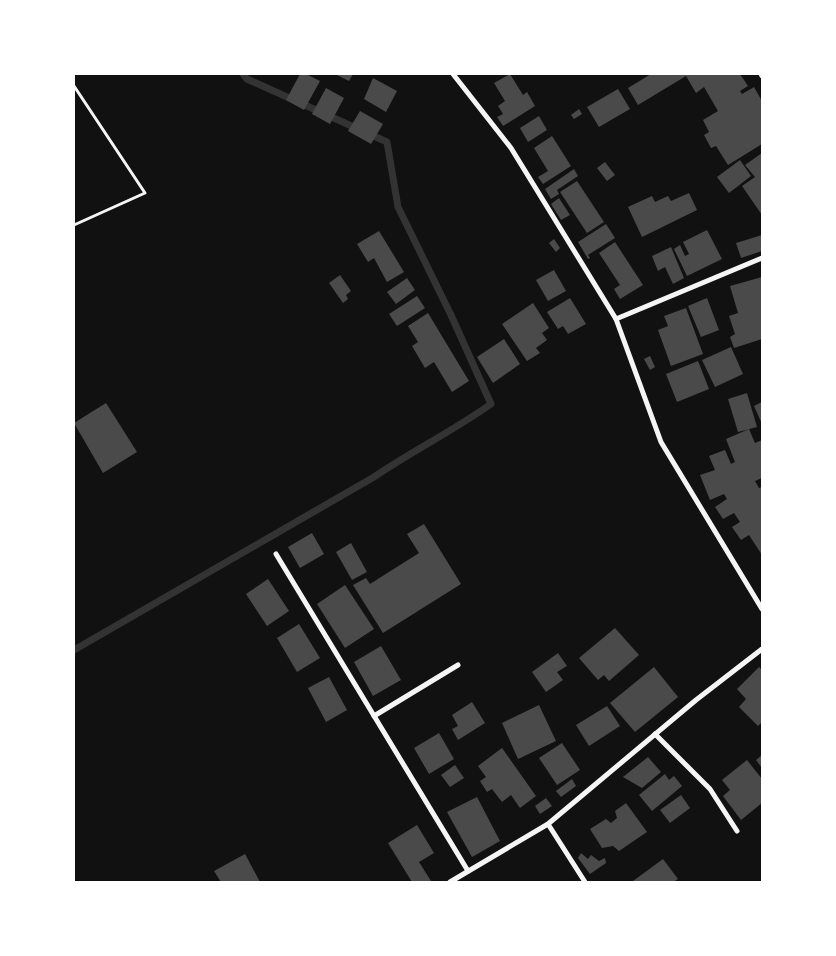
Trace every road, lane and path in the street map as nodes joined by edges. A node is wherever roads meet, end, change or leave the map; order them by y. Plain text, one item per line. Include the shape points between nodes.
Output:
1 (453, 74) edge
2 (74, 86) edge
3 (74, 225) edge
4 (762, 258) edge
5 (616, 319) junction
6 (276, 554) dead end
7 (762, 609) edge
8 (762, 649) edge
9 (458, 665) dead end
10 (374, 716) junction
11 (655, 734) junction
12 (548, 824) junction
13 (737, 831) dead end
14 (468, 871) junction
15 (450, 882) edge
16 (586, 882) edge

1 - 5 street via 510,148
2 - 3 path via 145,193
4 - 5 street
5 - 7 street via 661,442
6 - 10 street
8 - 11 street
9 - 10 street
10 - 14 street
11 - 12 street
11 - 13 street via 710,789
12 - 14 street
12 - 16 street
14 - 15 street

